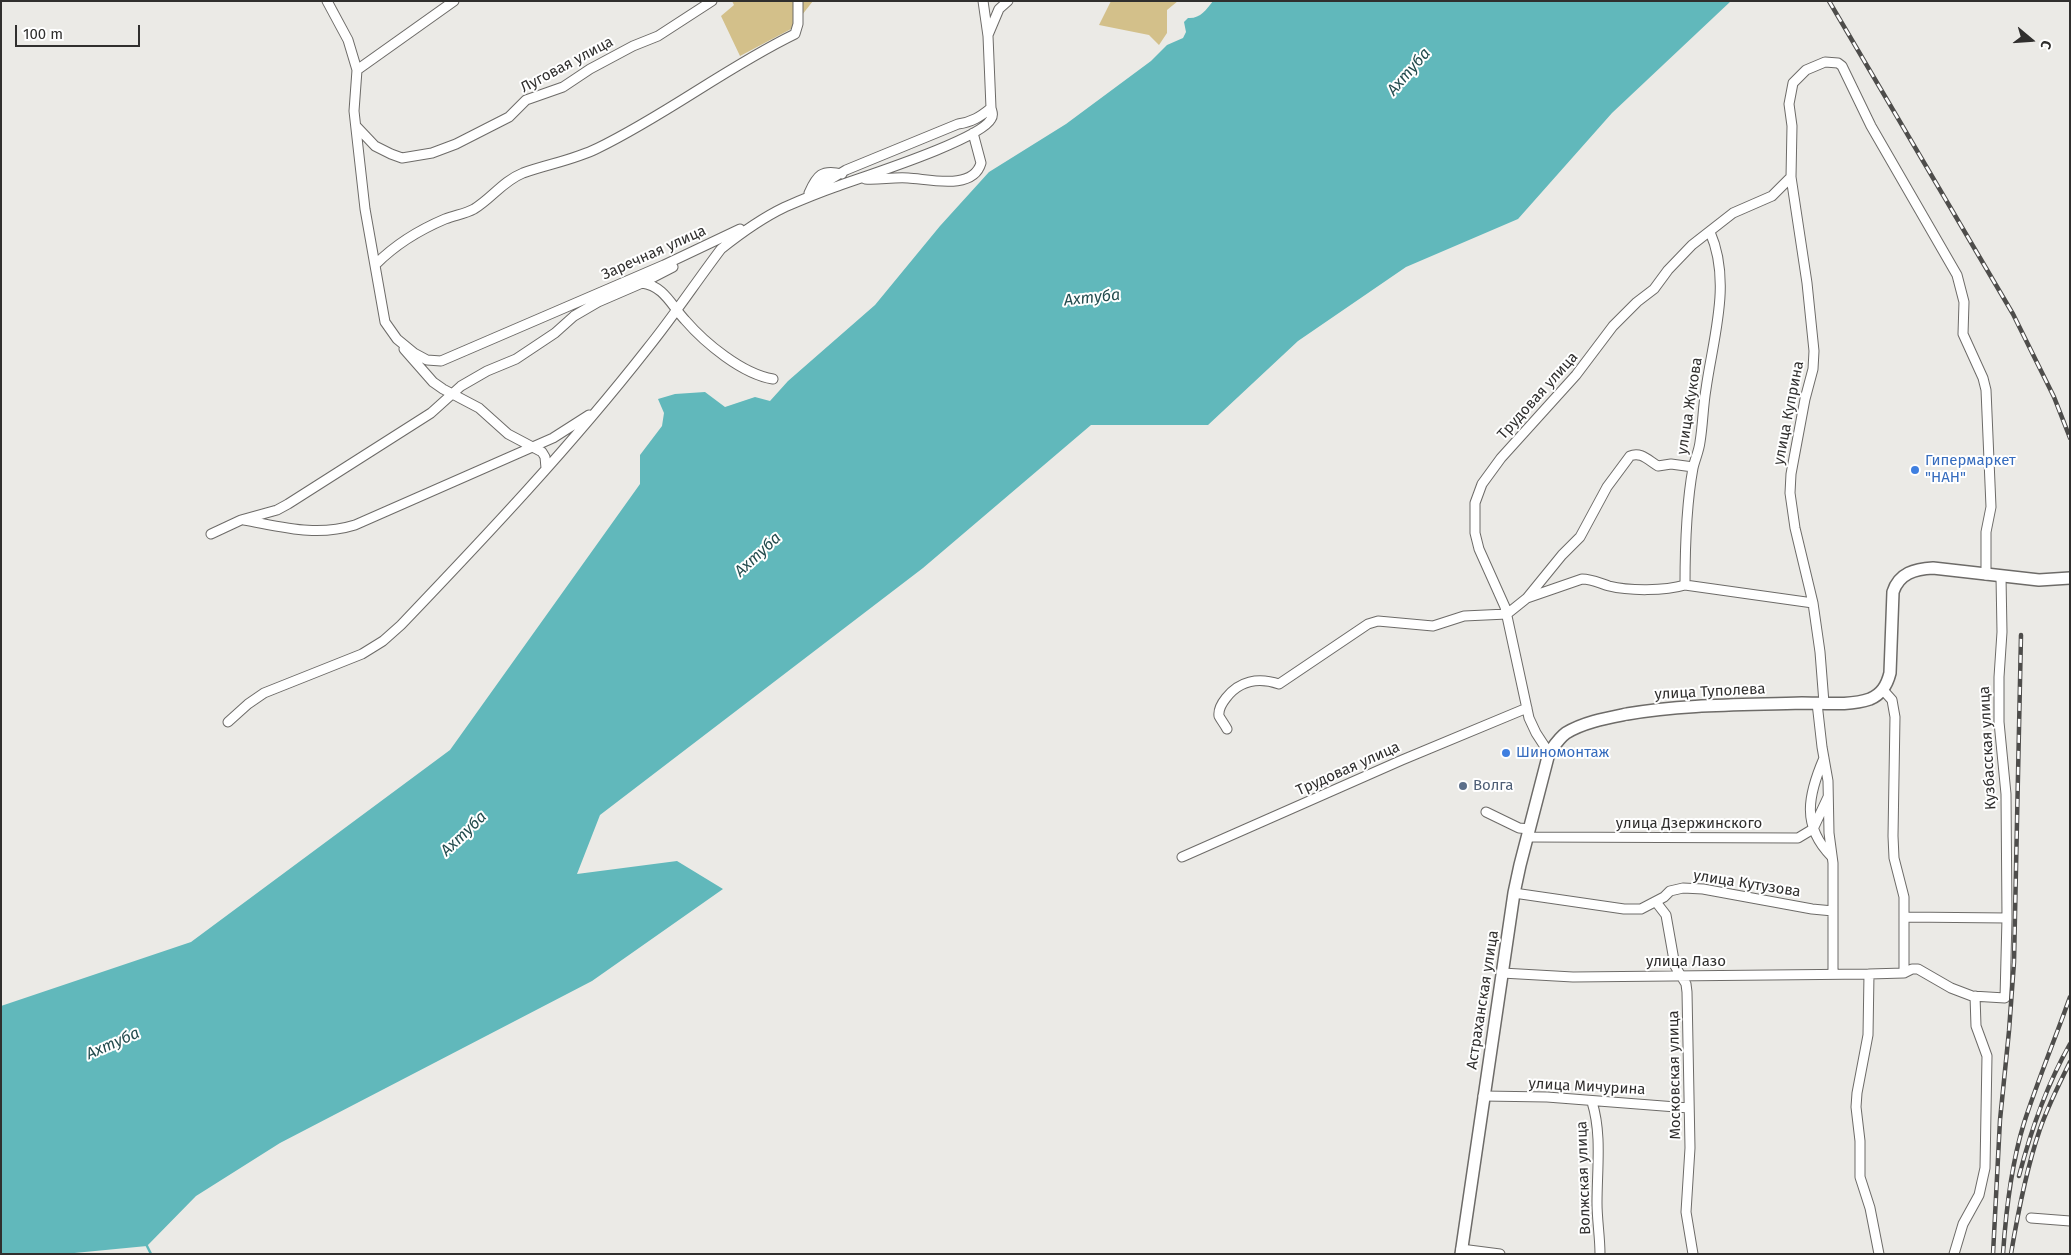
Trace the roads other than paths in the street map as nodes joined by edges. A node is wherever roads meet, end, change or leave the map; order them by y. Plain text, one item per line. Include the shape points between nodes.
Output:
1 (327, 1) edge
2 (454, 1) edge
3 (712, 1) edge
4 (798, 1) edge
5 (983, 1) edge
6 (1008, 1) edge
7 (988, 36) junction
8 (356, 70) junction
9 (991, 108) junction
10 (356, 126) junction
11 (973, 133) junction
12 (840, 174) junction
13 (1791, 177) junction
14 (859, 179) junction
15 (808, 195) junction
16 (782, 209) junction
17 (1710, 232) junction
18 (707, 245) junction
19 (376, 264) junction
20 (642, 283) junction
21 (677, 310) junction
22 (401, 342) junction
23 (441, 361) junction
24 (773, 379) dead end
25 (433, 382) junction
26 (453, 394) junction
27 (595, 412) junction
28 (532, 446) junction
29 (1693, 467) junction
30 (546, 468) junction
31 (241, 520) junction
32 (211, 534) dead end
33 (1986, 575) junction
34 (2001, 577) junction
35 (2070, 578) edge
36 (1685, 585) junction
37 (1526, 598) junction
38 (1813, 603) junction
39 (1507, 614) junction
40 (1883, 690) junction
41 (1821, 703) junction
42 (1527, 708) junction
43 (228, 722) dead end
44 (1227, 729) dead end
45 (1549, 753) junction
46 (1824, 758) junction
47 (1828, 797) junction
48 (1486, 812) dead end
49 (1813, 829) junction
50 (1528, 833) junction
51 (1182, 856) dead end
52 (1832, 857) junction
53 (1514, 893) junction
54 (1656, 902) junction
55 (1833, 911) junction
56 (1904, 917) junction
57 (2007, 918) junction
58 (1502, 973) junction
59 (1904, 973) junction
60 (1833, 974) junction
61 (1869, 974) junction
62 (1680, 975) junction
63 (1975, 996) junction
64 (1483, 1096) junction
65 (1592, 1102) junction
66 (1689, 1108) junction
67 (2031, 1218) dead end
68 (2070, 1221) edge
69 (1461, 1252) edge
70 (1500, 1254) edge
71 (1600, 1254) edge
72 (1693, 1254) edge
73 (1879, 1254) edge
74 (1954, 1254) edge

1 - 8 street via 348,40
2 - 8 street
3 - 10 street, Луговая улица via 658,36 590,69 563,87 526,100 509,117 432,153 402,158 375,146
4 - 19 street via 795,34 598,148 508,181 474,209 414,235 390,250
5 - 7 street
6 - 7 street via 1000,9
7 - 9 street
8 - 10 street
9 - 11 street via 991,120
9 - 12 street, Заречная улица via 969,122 935,133
10 - 19 street via 365,208
11 - 14 street via 916,159
11 - 14 street via 981,162 976,172 964,180
12 - 14 street
12 - 15 street, Заречная улица
13 - 17 street, Трудовая улица via 1772,196 1733,214
13 - 33 street, улица Куприна via 1789,104 1793,83 1806,70 1817,65 1838,63 1957,275 1964,302 1963,334 1986,390 1991,507 1986,532
13 - 38 street, улица Куприна via 1814,351 1790,493
14 - 15 street
15 - 16 street, Заречная улица
16 - 18 street, Заречная улица
16 - 21 street via 721,249
17 - 29 street, улица Жукова via 1720,262 1718,317 1700,441
17 - 39 street, Трудовая улица via 1692,245 1654,289 1613,326 1576,375 1501,458 1482,484 1475,503 1475,533
18 - 20 street
18 - 23 street, Заречная улица
19 - 22 street via 385,322
20 - 21 street via 660,291
20 - 26 street via 574,316 516,359 487,371
21 - 24 street via 719,353 762,378
21 - 27 street
22 - 23 street via 427,360
22 - 25 street via 407,354
23 - 25 street via 432,368
25 - 26 street
26 - 28 street via 479,408 508,434
26 - 31 street via 403,432 288,504
27 - 28 street via 553,438
27 - 30 street
28 - 30 street via 542,452
28 - 31 street via 341,530 316,532
29 - 36 street, улица Жукова
29 - 37 street via 1658,466 1641,455 1630,456 1607,487 1580,537
30 - 43 street via 383,642 362,654 264,693
31 - 32 street
33 - 34 main road
33 - 40 main road via 1920,568 1899,580 1893,592 1890,673
34 - 35 main road
34 - 57 street, Кузбасская улица via 2002,632 1998,677 2006,794
36 - 37 street via 1672,589 1622,588 1582,579
36 - 38 street
37 - 39 street
38 - 41 street, улица Куприна via 1820,652
39 - 42 street, Трудовая улица
39 - 44 street via 1464,616 1434,626 1378,621 1368,624 1278,684 1257,680 1237,686 1219,709 1219,716
40 - 41 main road, улица Туполева via 1856,702
40 - 56 street via 1894,706 1894,858 1904,897
41 - 45 main road, улица Туполева via 1698,706 1605,718 1564,735
41 - 46 street, улица Куприна via 1818,719
42 - 45 street, Трудовая улица via 1536,733
42 - 51 street, Трудовая улица
45 - 50 main road, Астраханская улица
46 - 47 street, улица Куприна
46 - 49 street via 1812,788
47 - 49 street
47 - 52 street, улица Куприна
48 - 50 street, улица Дзержинского
49 - 50 street, улица Дзержинского via 1798,838
49 - 52 street
50 - 53 main road, Астраханская улица
52 - 55 street, улица Куприна
53 - 54 street, улица Кутузова via 1624,909 1641,909
53 - 58 main road, Астраханская улица
54 - 55 street, улица Кутузова via 1670,891 1703,889
54 - 62 street, Московская улица via 1666,916 1675,966
55 - 60 street, улица Куприна
56 - 57 street
56 - 59 street
57 - 63 street, Кузбасская улица via 2005,998
58 - 62 street, улица Лазо via 1574,977
58 - 64 main road, Астраханская улица
59 - 61 street, Кузбасская улица
59 - 63 street, Кузбасская улица via 1918,969 1951,988
60 - 61 street, улица Лазо
60 - 62 street, улица Лазо
61 - 73 street via 1868,1035 1856,1107 1860,1178
62 - 66 street, Московская улица via 1687,992
63 - 74 street via 1976,1026 1986,1056 1985,1168 1979,1195 1963,1224
64 - 65 street, улица Мичурина via 1547,1097
64 - 69 main road, Астраханская улица
65 - 66 street, улица Мичурина
65 - 71 street, Волжская улица via 1598,1133
66 - 72 street, Московская улица via 1686,1212
67 - 68 street
69 - 70 street

